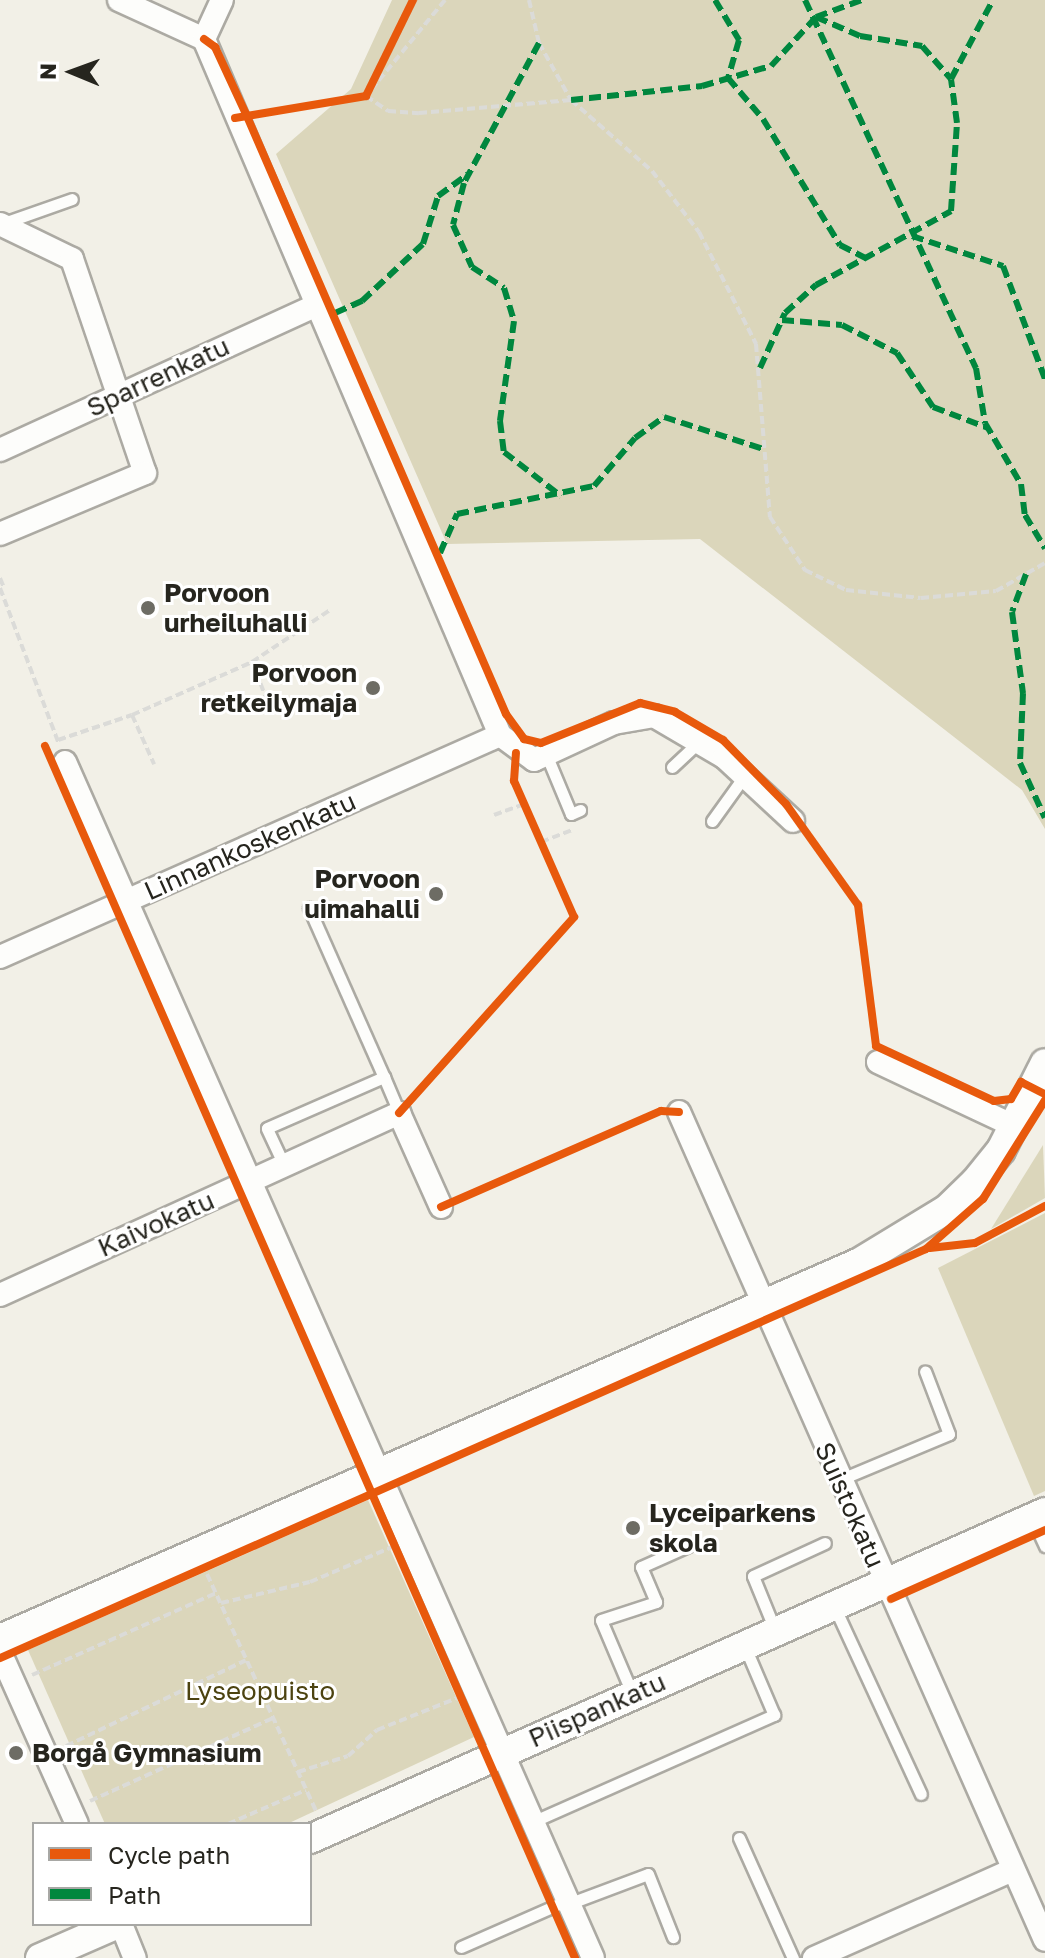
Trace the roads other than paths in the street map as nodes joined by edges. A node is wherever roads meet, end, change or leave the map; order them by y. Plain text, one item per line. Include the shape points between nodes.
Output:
1 (119, 0) edge
2 (222, 0) edge
3 (204, 39) junction
4 (72, 199) dead end
5 (0, 224) edge
6 (317, 305) junction
7 (123, 392) junction
8 (0, 450) edge
9 (0, 534) edge
10 (500, 735) junction
11 (701, 741) junction
12 (62, 751) road end
13 (546, 754) junction
14 (672, 767) dead end
15 (745, 775) junction
16 (580, 810) dead end
17 (712, 821) dead end
18 (793, 821) dead end
19 (124, 902) junction
20 (309, 908) dead end
21 (0, 957) edge
22 (878, 1062) dead end
23 (1045, 1063) edge
24 (384, 1077) junction
25 (679, 1112) dead end
26 (399, 1113) junction
27 (1014, 1126) junction
28 (283, 1163) junction
29 (248, 1183) junction
30 (441, 1207) dead end
31 (0, 1295) edge
32 (763, 1302) junction
33 (925, 1371) dead end
34 (379, 1473) junction
35 (838, 1481) junction
36 (1038, 1515) edge
37 (825, 1543) dead end
38 (688, 1546) dead end
39 (1045, 1546) edge
40 (885, 1584) junction
41 (834, 1606) junction
42 (775, 1631) junction
43 (0, 1639) edge
44 (744, 1645) junction
45 (0, 1652) edge
46 (632, 1694) junction
47 (501, 1754) junction
48 (921, 1794) dead end
49 (76, 1822) edge
50 (531, 1822) junction
51 (312, 1838) edge
52 (739, 1838) dead end
53 (1013, 1870) junction
54 (567, 1902) junction
55 (114, 1926) edge
56 (120, 1926) edge
57 (673, 1937) dead end
58 (1045, 1940) edge
59 (461, 1947) dead end
60 (40, 1958) edge
61 (135, 1958) edge
62 (593, 1958) edge
63 (793, 1958) edge
64 (814, 1958) edge

1 - 3 street
2 - 3 street
3 - 6 street
4 - 5 lane
5 - 7 street via 72,259
6 - 7 street, Sparrenkatu
6 - 10 street
7 - 8 street, Sparrenkatu
7 - 9 street via 145,473
10 - 13 street via 534,760
10 - 19 street, Linnankoskenkatu
11 - 13 street via 671,722 638,715
11 - 14 lane
11 - 15 street
12 - 19 street
13 - 16 lane via 571,814
15 - 17 lane
15 - 18 street
19 - 21 street, Linnankoskenkatu
19 - 29 street
20 - 24 lane
22 - 27 street
23 - 27 street
24 - 26 lane
24 - 28 lane via 267,1128
25 - 32 street, Suistokatu
26 - 28 street, Kaivokatu
26 - 30 street
27 - 32 street via 947,1209 860,1262
28 - 29 street, Kaivokatu
29 - 31 street, Kaivokatu
29 - 34 street
32 - 34 street
32 - 35 street, Suistokatu
33 - 35 lane via 949,1434
34 - 43 street via 203,1565
34 - 47 street
35 - 40 street, Suistokatu
36 - 39 lane
36 - 40 street, Piispankatu
37 - 42 lane via 753,1576
38 - 46 lane via 641,1567 656,1602 601,1620
40 - 41 street, Piispankatu
40 - 53 street, Suistokatu
41 - 42 street, Piispankatu
41 - 48 lane
42 - 44 street, Piispankatu
44 - 46 street, Piispankatu
44 - 50 lane via 774,1715
45 - 49 street
46 - 47 street, Piispankatu
47 - 50 street
47 - 51 street, Piispankatu
50 - 54 street
52 - 63 lane
53 - 58 street, Suistokatu
53 - 64 street
54 - 57 lane via 648,1874
54 - 59 lane
54 - 62 street
55 - 60 street
56 - 61 street

